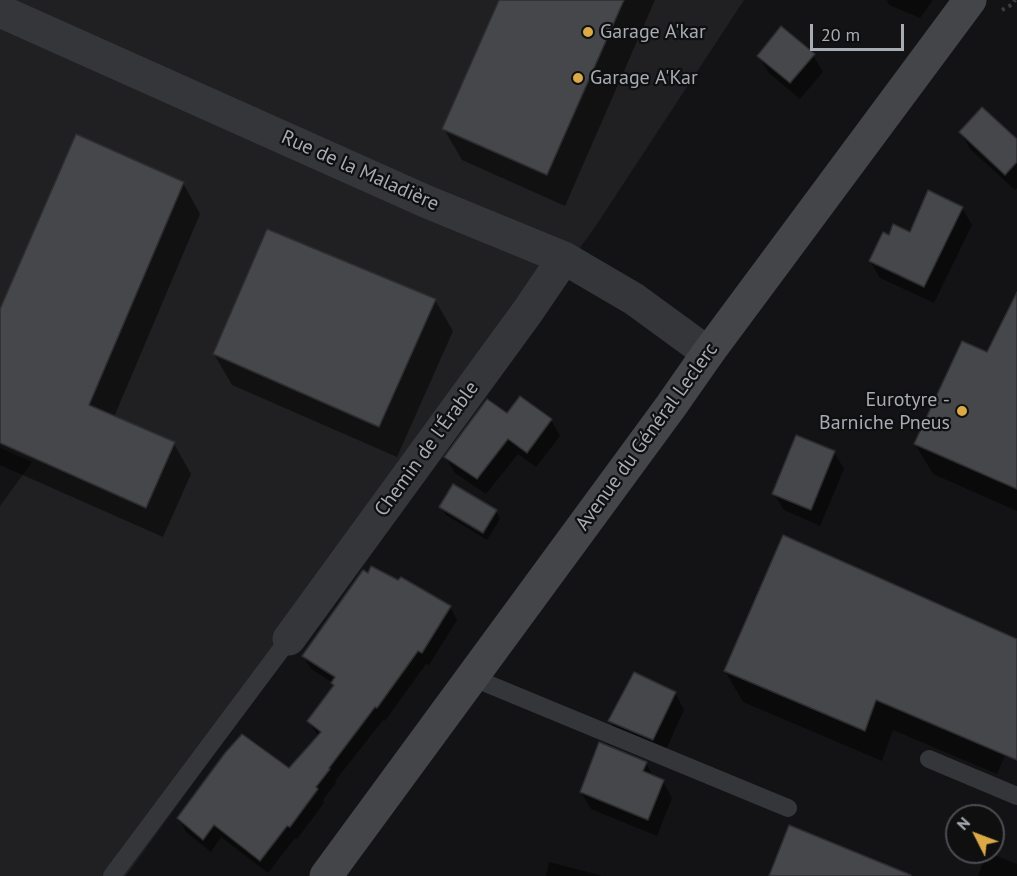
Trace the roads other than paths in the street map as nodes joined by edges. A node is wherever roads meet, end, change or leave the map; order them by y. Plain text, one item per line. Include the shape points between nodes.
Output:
1 (970, 0) edge
2 (0, 11) edge
3 (564, 258) junction
4 (708, 353) junction
5 (289, 639) joint
6 (471, 677) junction
7 (929, 759) dead end
8 (1017, 796) edge
9 (788, 808) dead end
10 (112, 876) edge
11 (326, 876) edge

1 - 4 main road, Avenue du Général Leclerc
2 - 3 street, Rue de la Maladière via 425,201
3 - 4 street, Rue de la Maladière via 634,299
3 - 5 street, Chemin de l'Érable
4 - 6 main road, Avenue du Général Leclerc
5 - 10 lane
6 - 9 lane
6 - 11 main road, Avenue du Général Leclerc
7 - 8 lane

